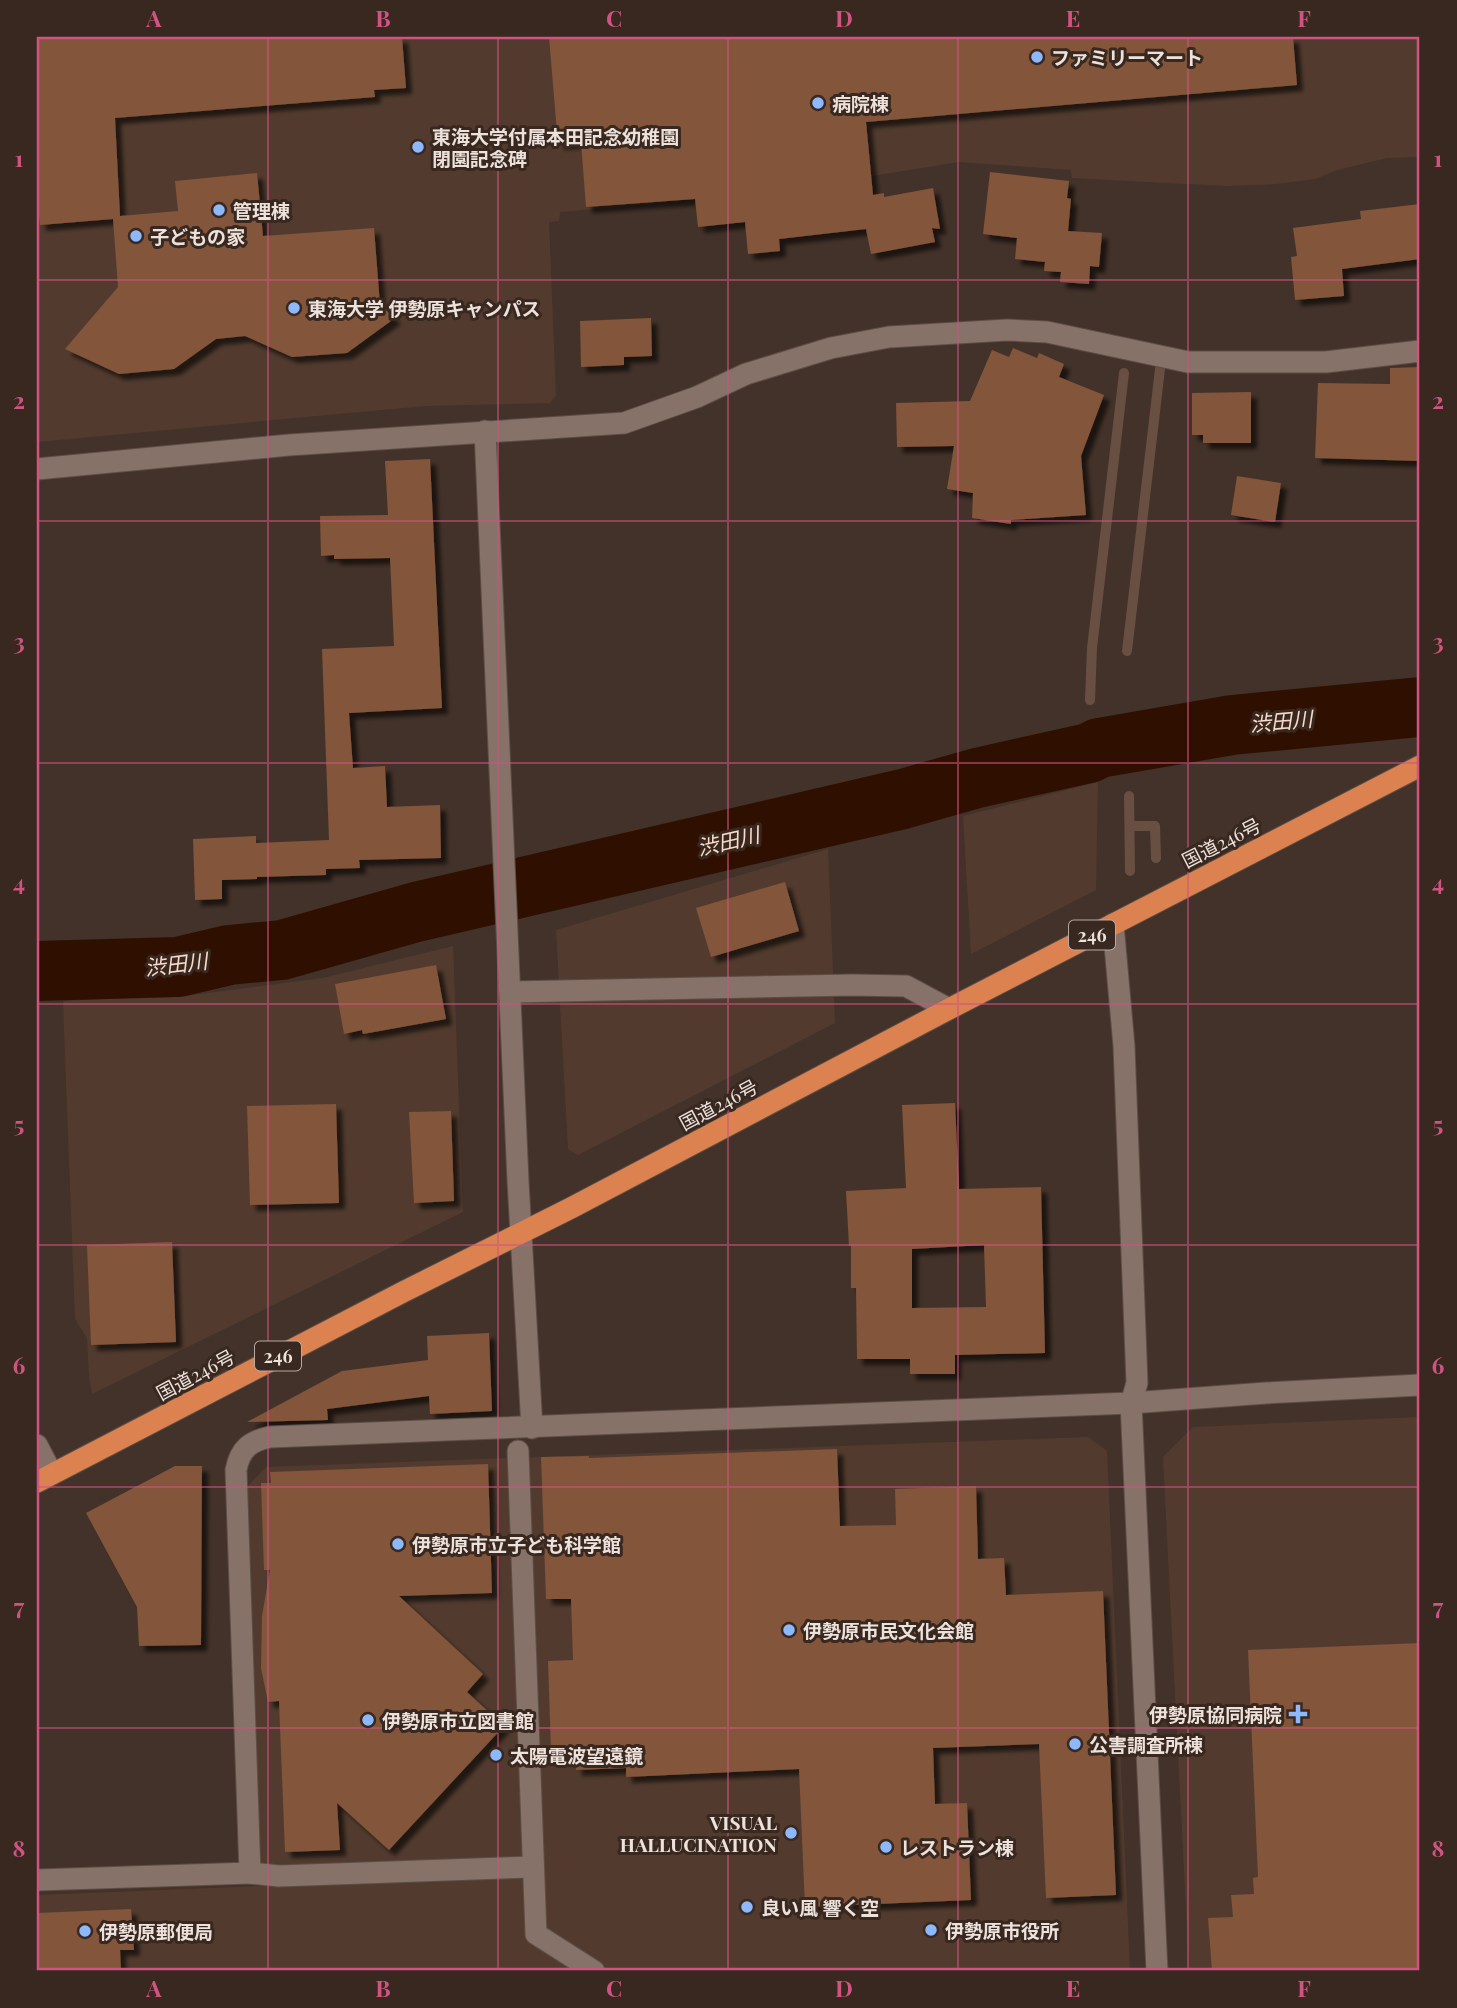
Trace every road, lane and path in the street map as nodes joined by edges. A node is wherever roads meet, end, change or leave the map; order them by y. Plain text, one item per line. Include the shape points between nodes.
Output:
1 (1420, 351) edge
2 (485, 431) junction
3 (37, 469) edge
4 (1420, 766) edge
5 (1113, 924) junction
6 (510, 992) junction
7 (948, 1009) junction
8 (520, 1234) junction
9 (1420, 1385) edge
10 (1131, 1403) junction
11 (532, 1428) junction
12 (37, 1445) edge
13 (518, 1451) dead end
14 (44, 1478) edge
15 (532, 1867) junction
16 (250, 1872) junction
17 (37, 1880) edge
18 (594, 1971) edge
19 (1157, 1971) edge

1 - 2 street via 1326,362 1188,362 1047,332 889,337 831,348 746,374 624,423
2 - 3 street
2 - 6 street
4 - 5 highway, 国道246号 / 246
5 - 7 highway, 国道246号 / 246
5 - 10 street via 1124,1045 1137,1382
6 - 7 street via 906,986
6 - 8 street
7 - 8 highway, 国道246号 / 246
8 - 11 street
8 - 14 highway, 国道246号 / 246
9 - 10 street
10 - 11 street
10 - 19 street
11 - 16 street via 270,1437 254,1440 238,1458
12 - 14 street
13 - 15 street
15 - 16 street via 279,1876
15 - 18 street via 536,1934
16 - 17 street

